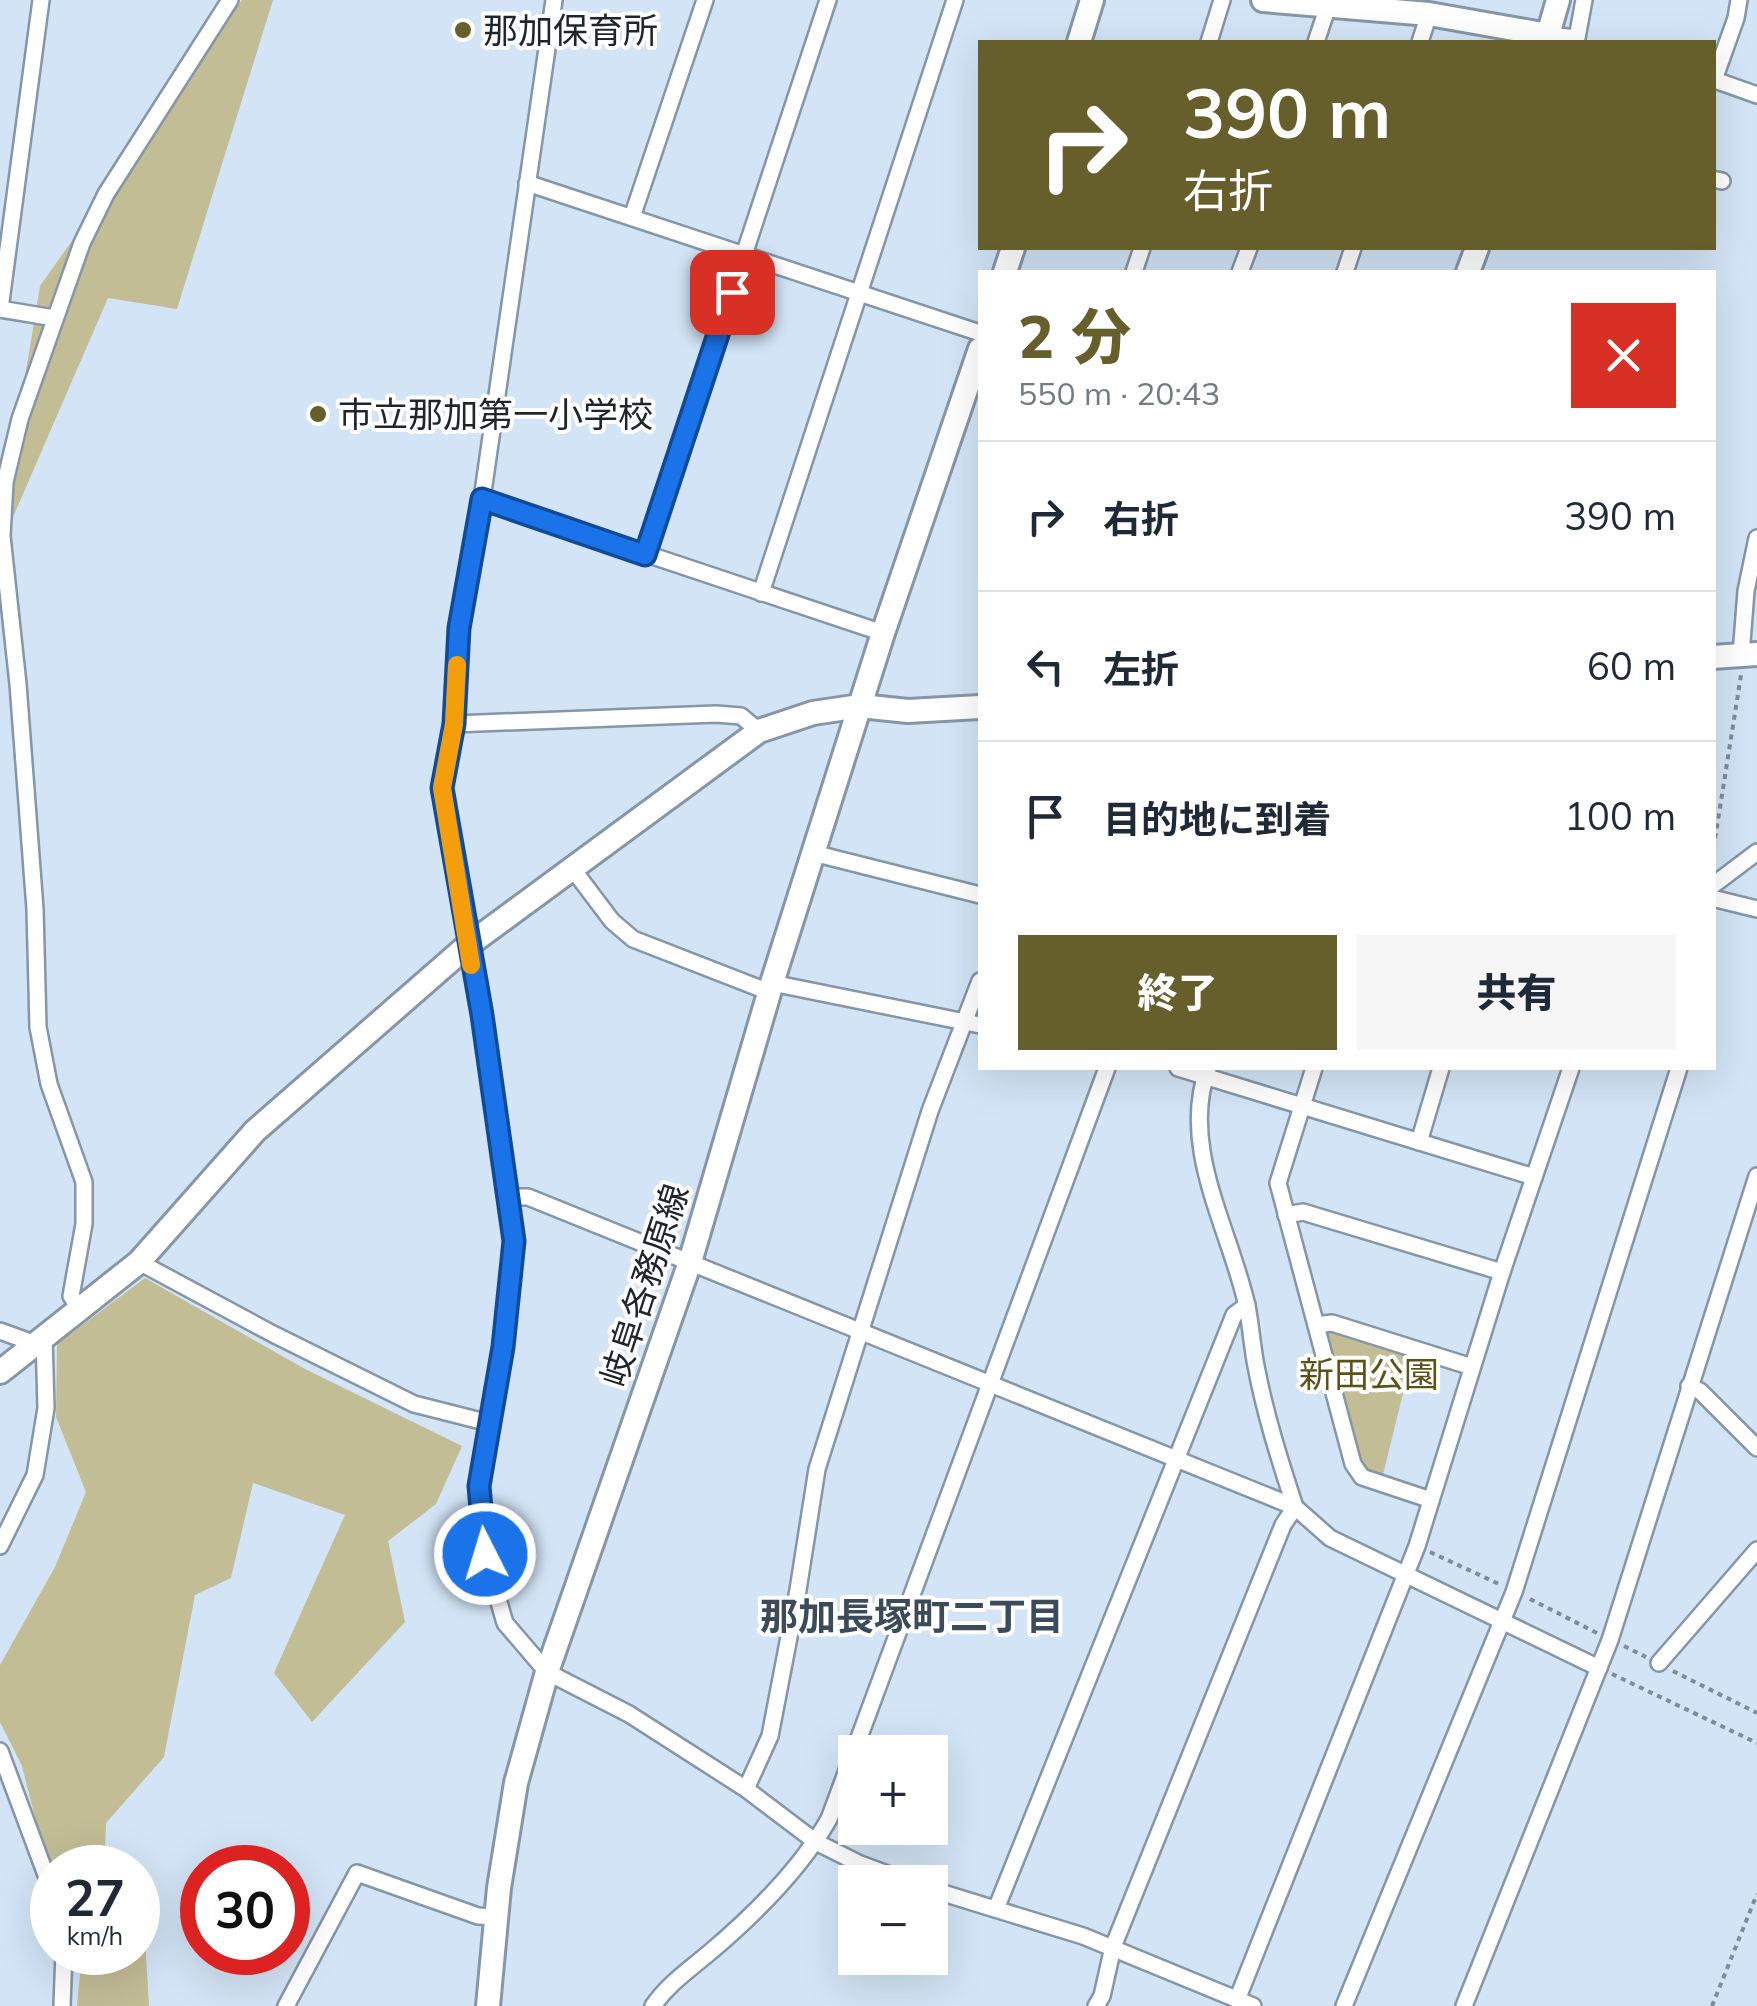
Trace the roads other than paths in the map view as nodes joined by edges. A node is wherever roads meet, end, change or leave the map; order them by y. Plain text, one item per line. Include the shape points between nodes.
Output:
1 (41, 0) edge
2 (230, 0) edge
3 (554, 0) edge
4 (705, 0) edge
5 (828, 0) edge
6 (955, 0) edge
7 (1092, 0) edge
8 (1222, 0) edge
9 (1263, 0) edge
10 (1558, 0) edge
11 (1584, 0) edge
12 (1739, 0) edge
13 (1329, 2) edge
14 (1429, 14) junction
15 (1576, 38) junction
16 (1547, 39) edge
17 (1080, 40) edge
18 (1209, 40) edge
19 (1317, 40) edge
20 (1421, 40) edge
21 (1585, 40) edge
22 (1716, 72) edge
23 (1716, 81) edge
24 (1757, 95) edge
25 (527, 183) junction
26 (632, 217) junction
27 (744, 254) junction
28 (858, 292) junction
29 (0, 309) edge
30 (54, 318) junction
31 (978, 332) edge
32 (978, 355) edge
33 (482, 499) junction
34 (1757, 538) edge
35 (645, 555) junction
36 (761, 594) junction
37 (883, 633) junction
38 (1749, 655) edge
39 (1716, 657) edge
40 (1, 682) edge
41 (18, 684) junction
42 (860, 706) junction
43 (978, 707) edge
44 (454, 724) junction
45 (759, 731) junction
46 (1757, 852) edge
47 (813, 853) junction
48 (572, 868) junction
49 (1716, 883) edge
50 (978, 894) edge
51 (1716, 899) edge
52 (1757, 909) edge
53 (467, 946) junction
54 (770, 987) junction
55 (978, 993) edge
56 (973, 1024) edge
57 (1106, 1070) edge
58 (1313, 1070) edge
59 (1440, 1070) edge
60 (1570, 1070) edge
61 (1678, 1070) edge
62 (1206, 1071) edge
63 (1303, 1105) junction
64 (1419, 1142) junction
65 (1757, 1176) edge
66 (1534, 1177) junction
67 (510, 1197) junction
68 (1752, 1206) edge
69 (1286, 1215) junction
70 (139, 1262) junction
71 (690, 1262) junction
72 (1502, 1272) junction
73 (1246, 1304) junction
74 (80, 1309) junction
75 (1316, 1325) junction
76 (0, 1331) edge
77 (862, 1332) junction
78 (40, 1341) junction
79 (1472, 1367) junction
80 (0, 1372) edge
81 (988, 1383) junction
82 (1689, 1386) junction
83 (489, 1423) junction
84 (1757, 1448) edge
85 (1177, 1457) junction
86 (1431, 1500) junction
87 (1296, 1506) junction
88 (0, 1546) edge
89 (1757, 1550) edge
90 (1407, 1573) junction
91 (1501, 1618) junction
92 (1659, 1663) road end
93 (1599, 1668) junction
94 (547, 1672) junction
95 (0, 1751) edge
96 (746, 1789) junction
97 (816, 1842) junction
98 (35, 1845) edge
99 (861, 1865) edge
100 (948, 1894) edge
101 (996, 1909) junction
102 (496, 1918) junction
103 (1114, 1947) junction
104 (63, 1975) edge
105 (1237, 2000) junction
106 (62, 2006) edge
107 (286, 2006) edge
108 (488, 2006) edge
109 (653, 2006) edge
110 (1096, 2006) edge
111 (1253, 2006) edge
112 (1344, 2006) edge
113 (1464, 2006) edge

1 - 29 street
2 - 30 street via 106,194
3 - 25 street
4 - 26 street
5 - 27 street
6 - 28 street
7 - 17 street
8 - 18 street
9 - 13 street
10 - 16 street
11 - 15 street
12 - 22 street
13 - 14 street
13 - 19 street
14 - 16 street via 1502,24
14 - 20 street
15 - 16 street
15 - 21 street
23 - 24 street
25 - 26 street
25 - 33 street
26 - 27 street
27 - 28 street
27 - 35 street
28 - 31 street
28 - 36 street
29 - 30 street
30 - 41 street via 5,482 2,536
32 - 37 street, 岐阜各務原線
33 - 35 street
33 - 44 street via 459,628
34 - 38 street via 1746,591
35 - 36 street
36 - 37 street
37 - 42 street, 岐阜各務原線
38 - 39 street
40 - 41 street
41 - 74 street via 38,1027 49,1084 84,1182 72,1296
42 - 43 street
42 - 45 street
42 - 47 street, 岐阜各務原線
44 - 45 street via 716,714 742,716
44 - 53 street via 442,788
45 - 48 street
46 - 49 street
47 - 50 street
47 - 54 street, 岐阜各務原線
48 - 53 street
48 - 54 street via 633,940
51 - 52 street
53 - 67 street
53 - 70 street via 255,1131
54 - 56 street
54 - 71 street, 岐阜各務原線
55 - 56 street
56 - 77 street via 930,1112
57 - 81 street
58 - 63 street
59 - 64 street
60 - 66 street
61 - 91 street
62 - 63 street
62 - 73 street via 1198,1122
63 - 64 street
63 - 69 street via 1278,1183
64 - 66 street
65 - 68 street
66 - 72 street
67 - 71 street via 528,1197
67 - 83 street via 514,1241
68 - 82 street
69 - 72 street via 1303,1212
69 - 75 street
70 - 74 street
70 - 83 street via 414,1404
71 - 77 street
71 - 94 street, 岐阜各務原線
72 - 79 street
73 - 85 street via 1234,1315
73 - 87 street via 1268,1416
74 - 78 street
75 - 79 street via 1332,1323
75 - 86 street via 1353,1464 1362,1477
76 - 78 street
77 - 81 street
77 - 96 street via 817,1470 770,1736
78 - 80 street
78 - 88 street via 46,1408 36,1475
79 - 86 street
81 - 85 street
81 - 97 street
82 - 84 street
82 - 93 street
83 - 94 street via 479,1486 485,1554 505,1623
85 - 87 street
85 - 101 street
86 - 90 street
87 - 90 street via 1330,1538
87 - 103 street
89 - 92 street
90 - 91 street
90 - 105 street
91 - 93 street
91 - 112 street
93 - 113 street
94 - 96 street via 629,1714
94 - 102 street, 岐阜各務原線 via 516,1782
95 - 98 street
96 - 97 street
97 - 99 street
97 - 109 street via 766,1900
100 - 101 street
101 - 103 street
102 - 107 street via 358,1872
102 - 108 street, 岐阜各務原線
103 - 105 street
103 - 110 street
104 - 106 street
105 - 111 street

